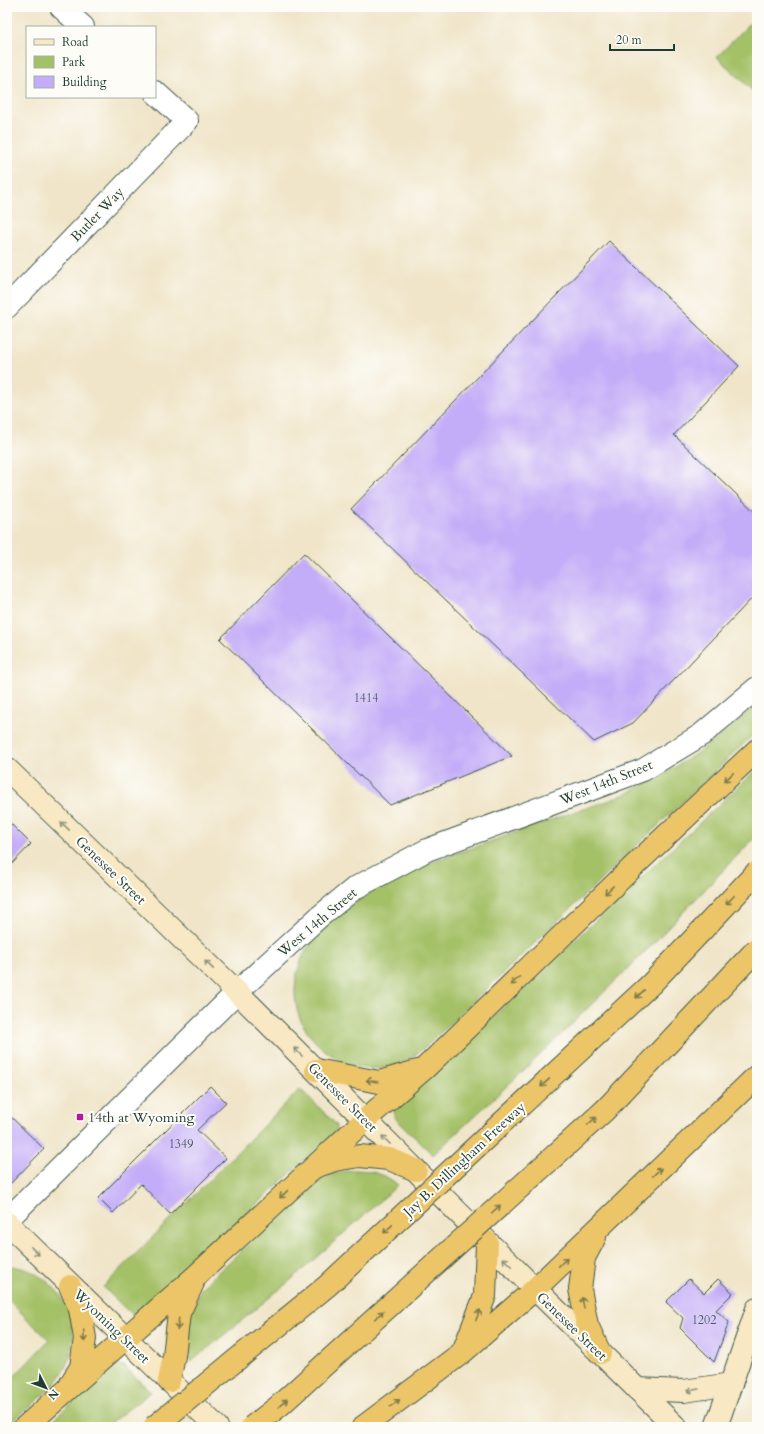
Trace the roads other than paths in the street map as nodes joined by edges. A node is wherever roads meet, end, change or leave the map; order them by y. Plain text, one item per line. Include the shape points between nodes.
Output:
1 (61, 7) edge
2 (82, 26) edge
3 (156, 93) edge
4 (7, 307) edge
5 (757, 688) edge
6 (757, 750) edge
7 (7, 769) edge
8 (757, 872) edge
9 (757, 950) edge
10 (237, 992) junction
11 (424, 1069) junction
12 (316, 1070) junction
13 (757, 1076) edge
14 (366, 1119) junction
15 (313, 1168) junction
16 (416, 1170) junction
17 (7, 1222) edge
18 (600, 1226) junction
19 (487, 1242) junction
20 (197, 1275) junction
21 (70, 1286) junction
22 (535, 1290) junction
23 (757, 1309) edge
24 (125, 1338) junction
25 (463, 1352) junction
26 (600, 1353) junction
27 (169, 1381) junction
28 (731, 1384) junction
29 (67, 1389) junction
30 (637, 1389) junction
31 (26, 1427) edge
32 (154, 1427) edge
33 (217, 1427) edge
34 (252, 1427) edge
35 (363, 1427) edge
36 (676, 1427) edge
37 (716, 1427) edge

1 - 2 street
3 - 4 street, Butler Way via 187,121
5 - 10 street, West 14th Street via 701,735 643,770 427,850 355,888 319,917
6 -> 11 highway
10 -> 7 main road, Genessee Street
8 -> 32 highway, Jay B. Dillingham Freeway, bridge via 651,984 327,1286
34 -> 9 highway, bridge via 285,1401 605,1110
12 -> 10 main road, Genessee Street
10 - 17 street, West 14th Street
11 -> 12 highway via 379,1082
11 - 14 highway
12 - 14 main road, Genessee Street
18 -> 13 highway
14 - 15 highway
16 -> 14 main road, Genessee Street
15 - 16 highway via 335,1160 360,1156 389,1159
15 -> 20 highway
16 - 19 main road, Genessee Street
17 -> 21 main road, Wyoming Street
22 -> 18 highway
26 -> 18 highway via 587,1325 580,1289 584,1258
22 -> 19 main road, Genessee Street
25 -> 19 highway via 485,1296
20 - 24 highway
20 -> 27 highway via 179,1313
21 - 24 main road, Wyoming Street
21 -> 29 highway via 80,1309 85,1338 81,1367
22 - 25 highway
22 - 26 main road, Genessee Street
23 - 28 main road
24 - 27 main road, Wyoming Street
24 - 29 highway
35 -> 25 highway
26 - 30 main road, Genessee Street
27 - 33 main road, Wyoming Street
28 -> 30 main road via 684,1391
28 - 37 main road
29 - 31 highway
30 - 36 main road, Genessee Street

